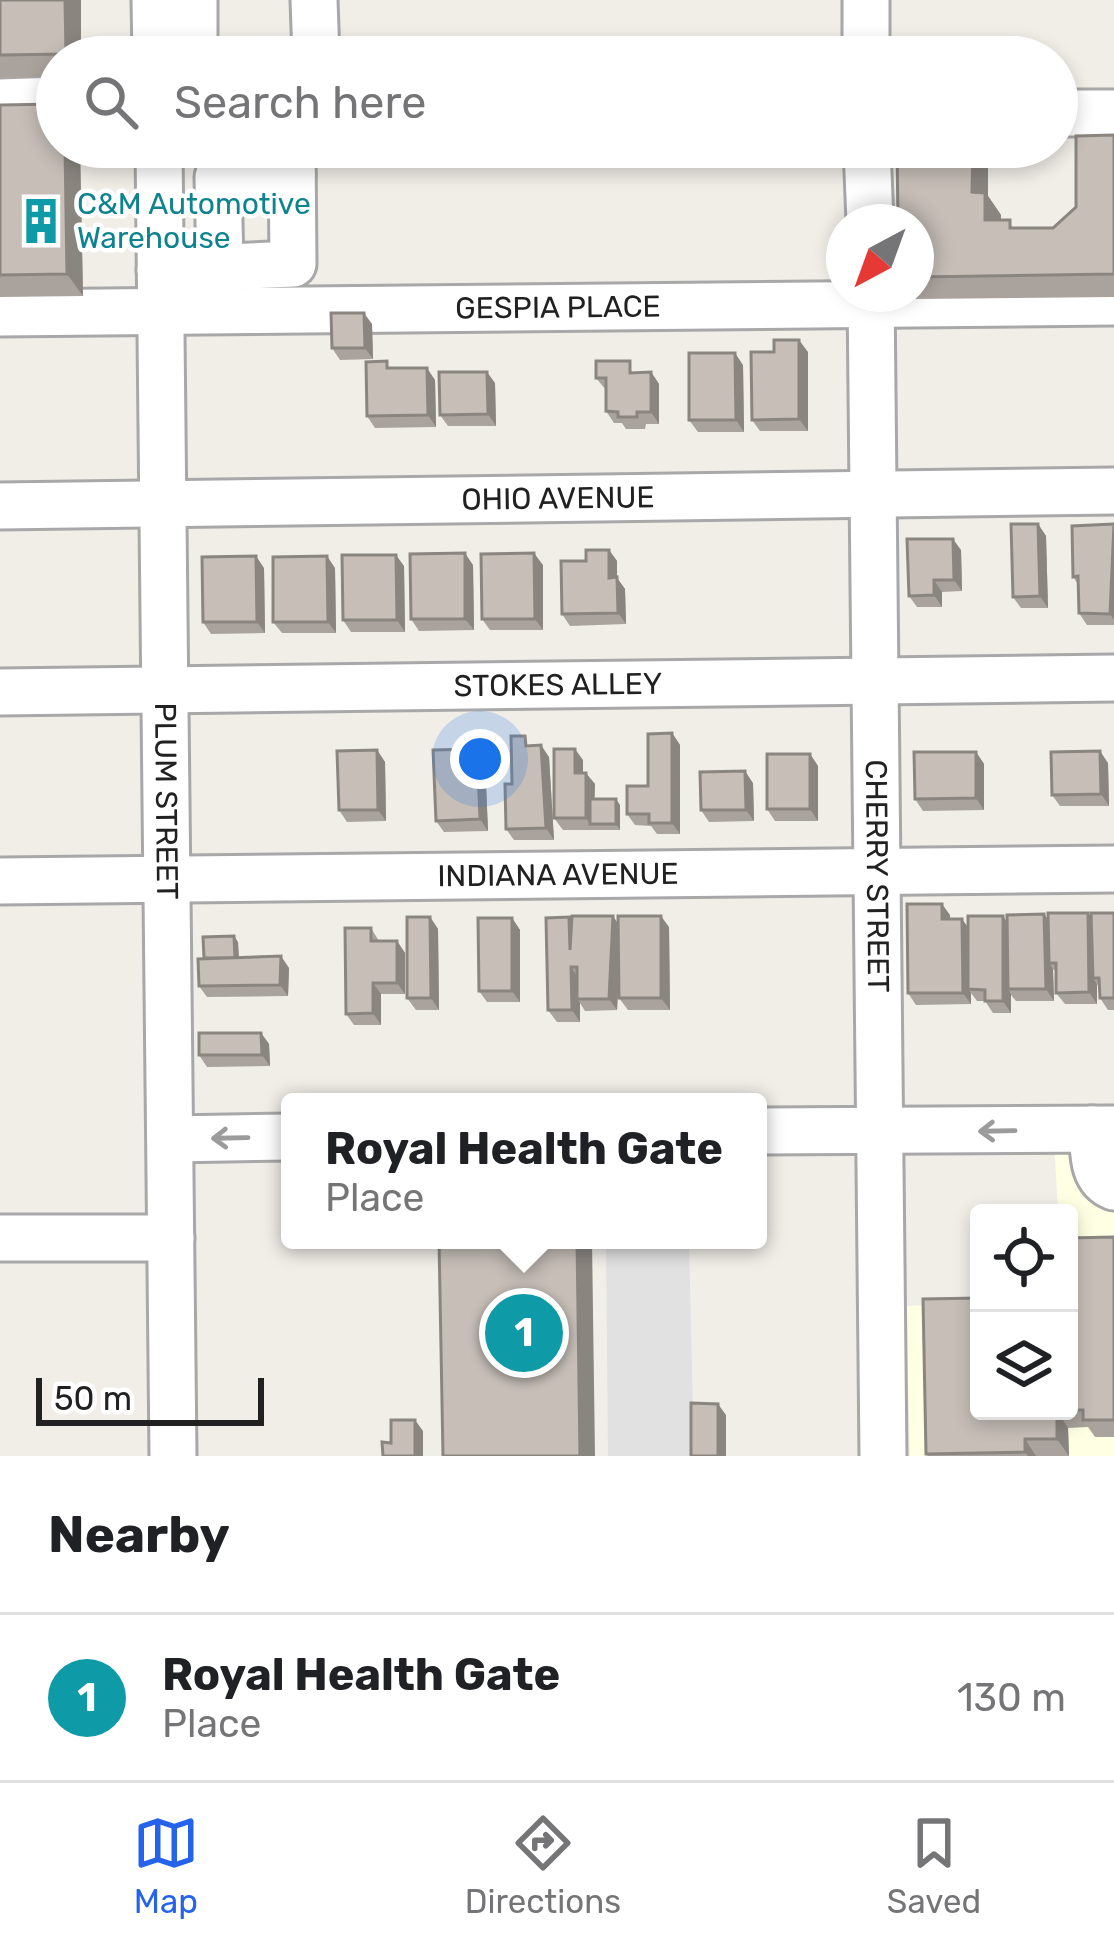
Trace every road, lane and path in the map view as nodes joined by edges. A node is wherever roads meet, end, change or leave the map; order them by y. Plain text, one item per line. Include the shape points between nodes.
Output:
1 (314, 0) edge
2 (866, 0) edge
3 (315, 36) edge
4 (866, 36) edge
5 (36, 101) edge
6 (0, 102) edge
7 (1078, 113) edge
8 (1114, 113) edge
9 (159, 168) edge
10 (257, 168) edge
11 (292, 168) edge
12 (868, 168) edge
13 (869, 204) edge
14 (220, 267) junction
15 (160, 292) junction
16 (826, 299) edge
17 (934, 301) edge
18 (1114, 302) edge
19 (871, 312) edge
20 (0, 313) edge
21 (1114, 491) edge
22 (871, 492) junction
23 (161, 505) junction
24 (0, 506) edge
25 (1114, 678) edge
26 (873, 684) junction
27 (164, 691) junction
28 (0, 692) edge
29 (1114, 869) edge
30 (875, 873) junction
31 (168, 880) junction
32 (0, 881) edge
33 (1103, 1129) edge
34 (767, 1131) edge
35 (878, 1132) junction
36 (281, 1137) edge
37 (171, 1139) junction
38 (1114, 1187) edge
39 (0, 1238) edge
40 (171, 1238) junction
41 (172, 1456) edge
42 (883, 1456) edge

1 - 3 street
2 - 4 street
5 - 6 street
7 - 8 street
9 - 15 street, PLUM STREET
10 - 14 street via 218,177
11 - 14 street via 293,264
12 - 13 street
14 - 15 street
15 - 16 street, GESPIA PLACE
15 - 20 street, GESPIA PLACE
15 - 23 street, PLUM STREET
17 - 18 street, GESPIA PLACE
19 - 22 street, CHERRY STREET
21 - 22 street, OHIO AVENUE
22 - 23 street, OHIO AVENUE
22 - 26 street, CHERRY STREET
23 - 24 street, OHIO AVENUE
23 - 27 street, PLUM STREET
25 - 26 street, STOKES ALLEY
26 - 27 street, STOKES ALLEY
26 - 30 street, CHERRY STREET
27 - 28 street, STOKES ALLEY
27 - 31 street, PLUM STREET
29 - 30 street, INDIANA AVENUE
30 - 31 street, INDIANA AVENUE
30 - 35 street, CHERRY STREET
31 - 32 street, INDIANA AVENUE
31 - 37 street, PLUM STREET
33 -> 35 street
33 - 38 street via 1096,1172
34 - 35 street
35 - 42 street, CHERRY STREET
36 -> 37 street
37 - 40 street, PLUM STREET
39 - 40 street
40 - 41 street, PLUM STREET

